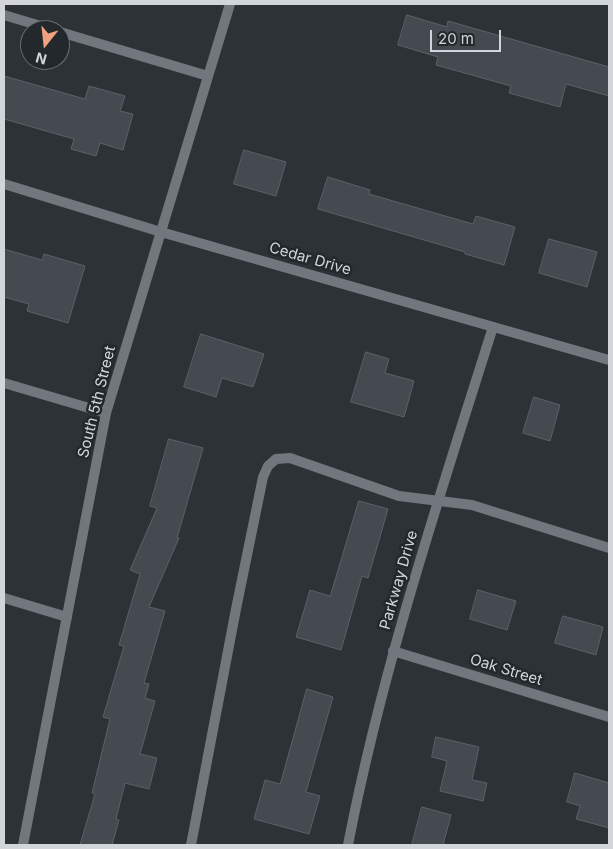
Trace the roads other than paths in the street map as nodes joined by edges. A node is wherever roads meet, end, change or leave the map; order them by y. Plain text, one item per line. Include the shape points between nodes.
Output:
1 (230, 4) edge
2 (4, 15) edge
3 (21, 20) edge
4 (70, 35) edge
5 (208, 76) junction
6 (4, 184) edge
7 (161, 232) junction
8 (493, 327) junction
9 (609, 360) edge
10 (4, 383) edge
11 (106, 413) junction
12 (438, 502) junction
13 (609, 548) edge
14 (4, 598) edge
15 (66, 617) junction
16 (393, 651) junction
17 (609, 717) edge
18 (23, 845) edge
19 (191, 845) edge
20 (348, 845) edge

1 - 5 street, South 5th Street
2 - 3 street
4 - 5 street
5 - 7 street, South 5th Street
6 - 7 street, Cedar Drive
7 - 8 street, Cedar Drive
7 - 11 street, South 5th Street
8 - 9 street, Cedar Drive
8 - 12 street, Parkway Drive
10 - 11 street
11 - 15 street, South 5th Street
12 - 13 street via 472,505
12 - 16 street, Parkway Drive
12 - 19 street via 399,496 290,458 276,458 268,466 236,609
14 - 15 street
15 - 18 street, South 5th Street
16 - 17 street, Oak Street
16 - 20 street, Parkway Drive

